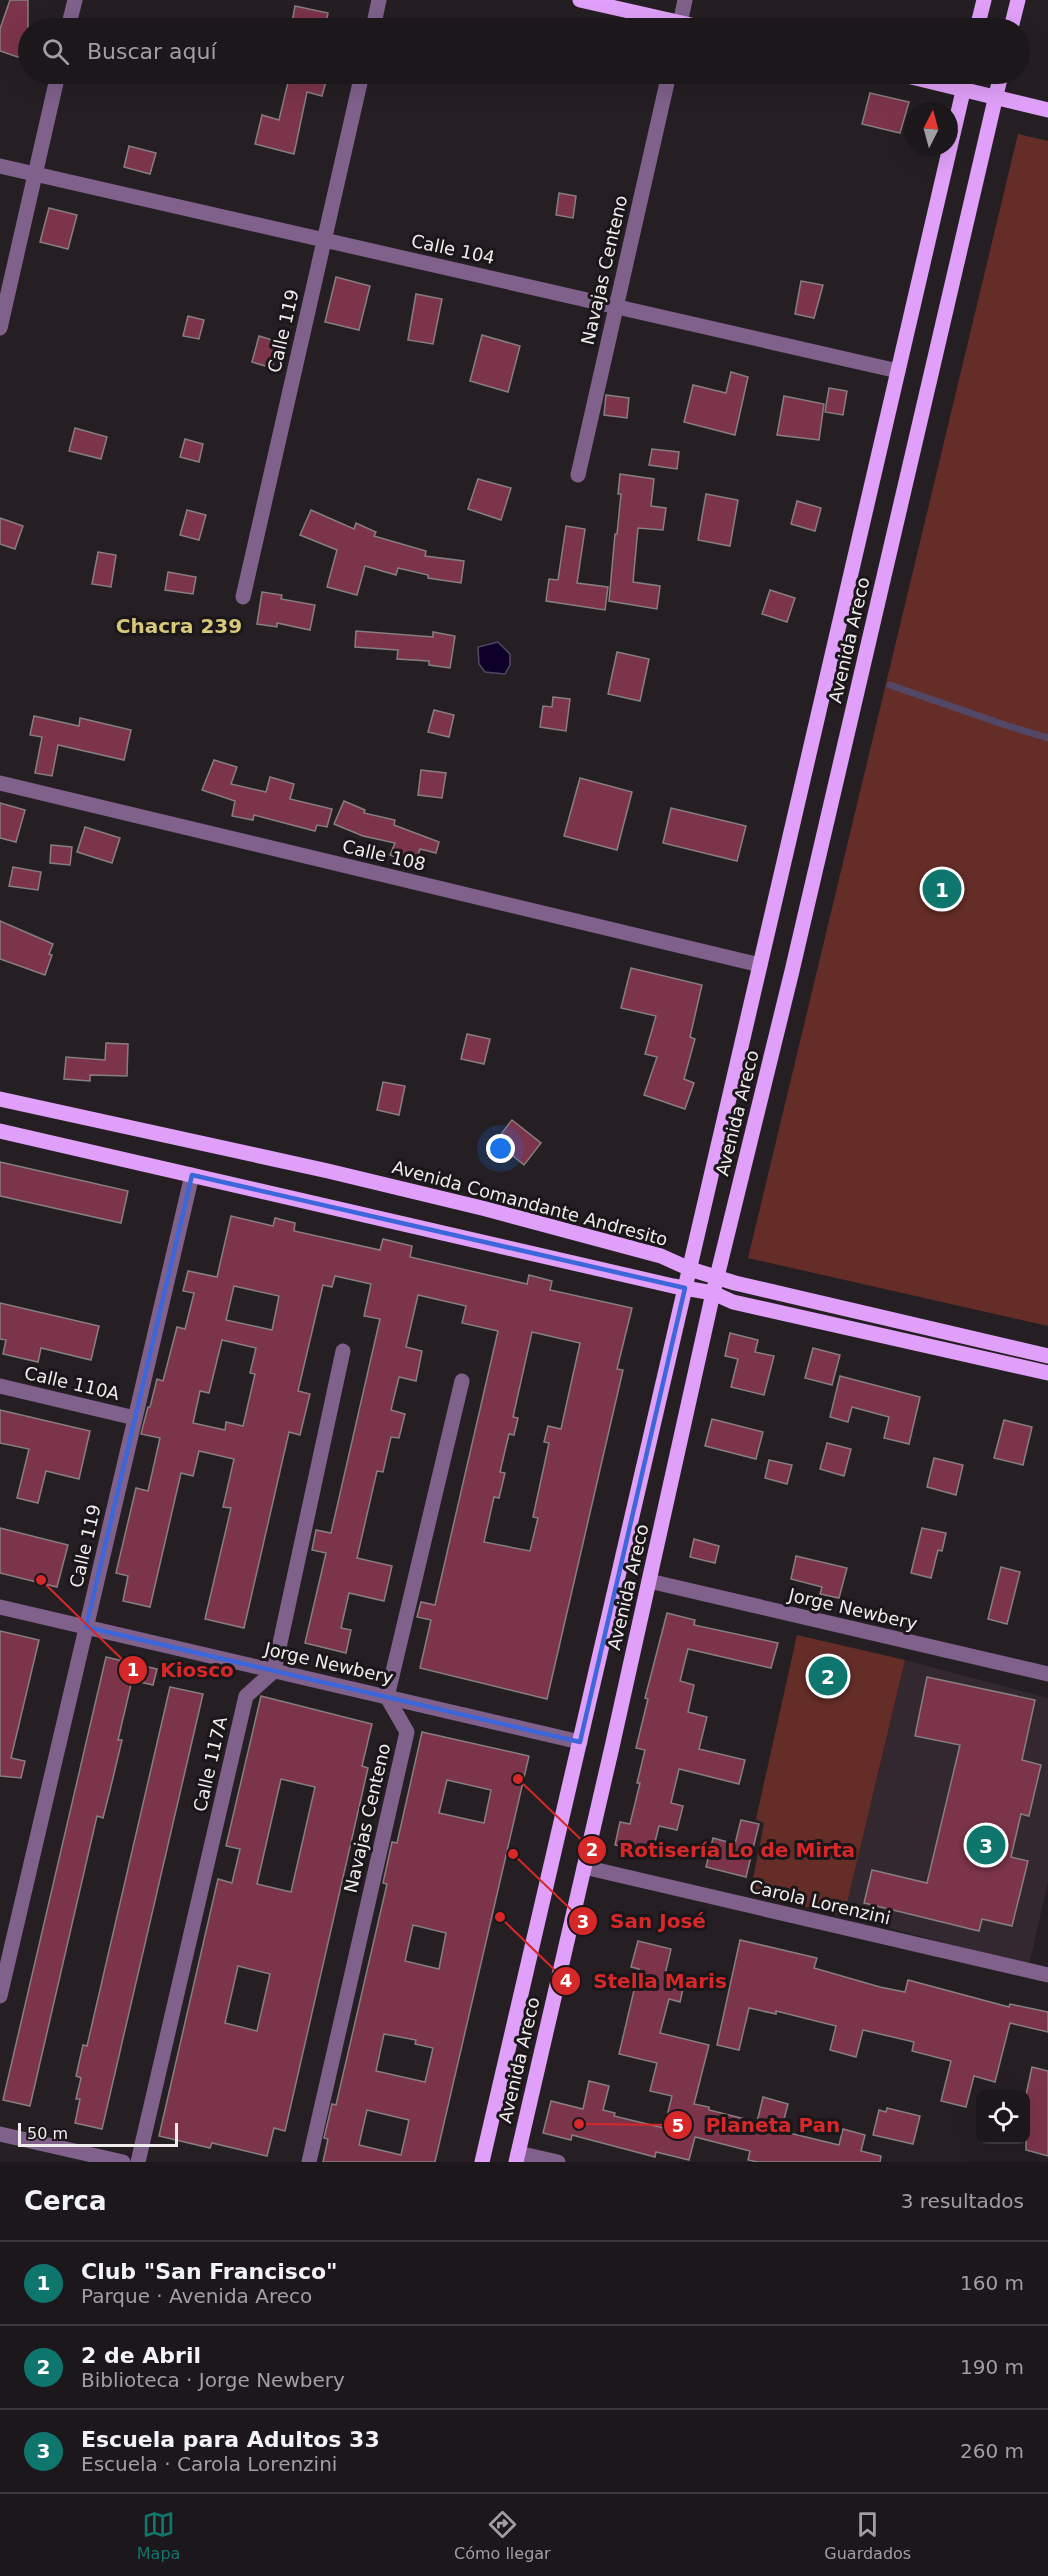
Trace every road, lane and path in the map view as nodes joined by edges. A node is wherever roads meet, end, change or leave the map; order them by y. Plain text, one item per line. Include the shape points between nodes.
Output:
1 (75, 0) edge
2 (379, 0) edge
3 (580, 0) edge
4 (685, 0) edge
5 (984, 0) edge
6 (1018, 0) edge
7 (70, 18) edge
8 (375, 18) edge
9 (649, 18) edge
10 (681, 18) edge
11 (980, 18) edge
12 (1014, 18) edge
13 (56, 84) edge
14 (360, 84) edge
15 (667, 84) edge
16 (964, 84) edge
17 (971, 84) edge
18 (998, 84) edge
19 (995, 96) junction
20 (1048, 110) edge
21 (0, 166) edge
22 (35, 174) junction
23 (324, 240) junction
24 (616, 305) junction
25 (0, 328) edge
26 (898, 371) junction
27 (578, 475) dead end
28 (243, 597) dead end
29 (0, 783) edge
30 (760, 965) junction
31 (0, 1099) edge
32 (0, 1131) edge
33 (192, 1175) junction
34 (690, 1269) junction
35 (715, 1285) junction
36 (685, 1288) junction
37 (344, 1351) dead end
38 (1048, 1356) edge
39 (1048, 1373) edge
40 (462, 1381) dead end
41 (0, 1386) edge
42 (135, 1418) junction
43 (649, 1581) junction
44 (0, 1607) edge
45 (86, 1627) junction
46 (274, 1671) junction
47 (1048, 1674) edge
48 (387, 1697) junction
49 (580, 1742) junction
50 (584, 1867) junction
51 (1048, 1975) edge
52 (0, 1996) edge
53 (0, 2134) edge
54 (517, 2157) edge
55 (123, 2162) edge
56 (138, 2162) edge
57 (309, 2162) edge
58 (482, 2162) edge
59 (558, 2162) edge

1 - 7 street
2 - 8 street
3 - 9 main road
4 - 10 street
5 - 11 main road
6 - 12 main road
13 - 22 street
14 - 23 street, Calle 119
15 - 24 street, Navajas Centeno
16 - 26 main road, Avenida Areco
17 - 19 main road
18 - 19 main road, Avenida Areco
19 - 20 main road
19 - 35 main road, Avenida Areco via 795,960
21 - 22 street, Calle 104
22 - 23 street, Calle 104
22 - 25 street
23 - 24 street, Calle 104
23 - 28 street, Calle 119
24 - 26 street, Calle 104
24 - 27 street, Navajas Centeno
26 - 30 main road, Avenida Areco
29 - 30 street, Calle 108
30 - 34 main road, Avenida Areco
31 - 34 main road, Avenida Comandante Andresito via 486,1209 660,1256
32 - 33 main road, Avenida Comandante Andresito
33 - 36 main road, Avenida Comandante Andresito
33 - 42 street, Calle 119
34 - 35 main road, Avenida Comandante Andresito
34 - 36 main road, Avenida Areco
35 - 36 main road, Avenida Comandante Andresito
35 - 38 main road, Avenida Comandante Andresito
35 - 39 main road, Avenida Comandante Andresito via 733,1302
35 - 43 main road, Avenida Areco
36 - 49 main road, Avenida Areco
37 - 46 street
40 - 48 street
41 - 42 street, Calle 110A
42 - 45 street, Calle 119
43 - 47 street, Jorge Newbery
43 - 50 main road, Avenida Areco
44 - 45 street, Jorge Newbery
45 - 46 street, Jorge Newbery
45 - 52 street, Calle 119
46 - 48 street, Jorge Newbery
46 - 56 street, Calle 117A via 246,1696
48 - 49 street, Jorge Newbery
48 - 57 street, Navajas Centeno via 406,1732
49 - 58 main road, Avenida Areco
50 - 51 street, Carola Lorenzini
50 - 54 main road, Avenida Areco
53 - 55 street
54 - 59 street

